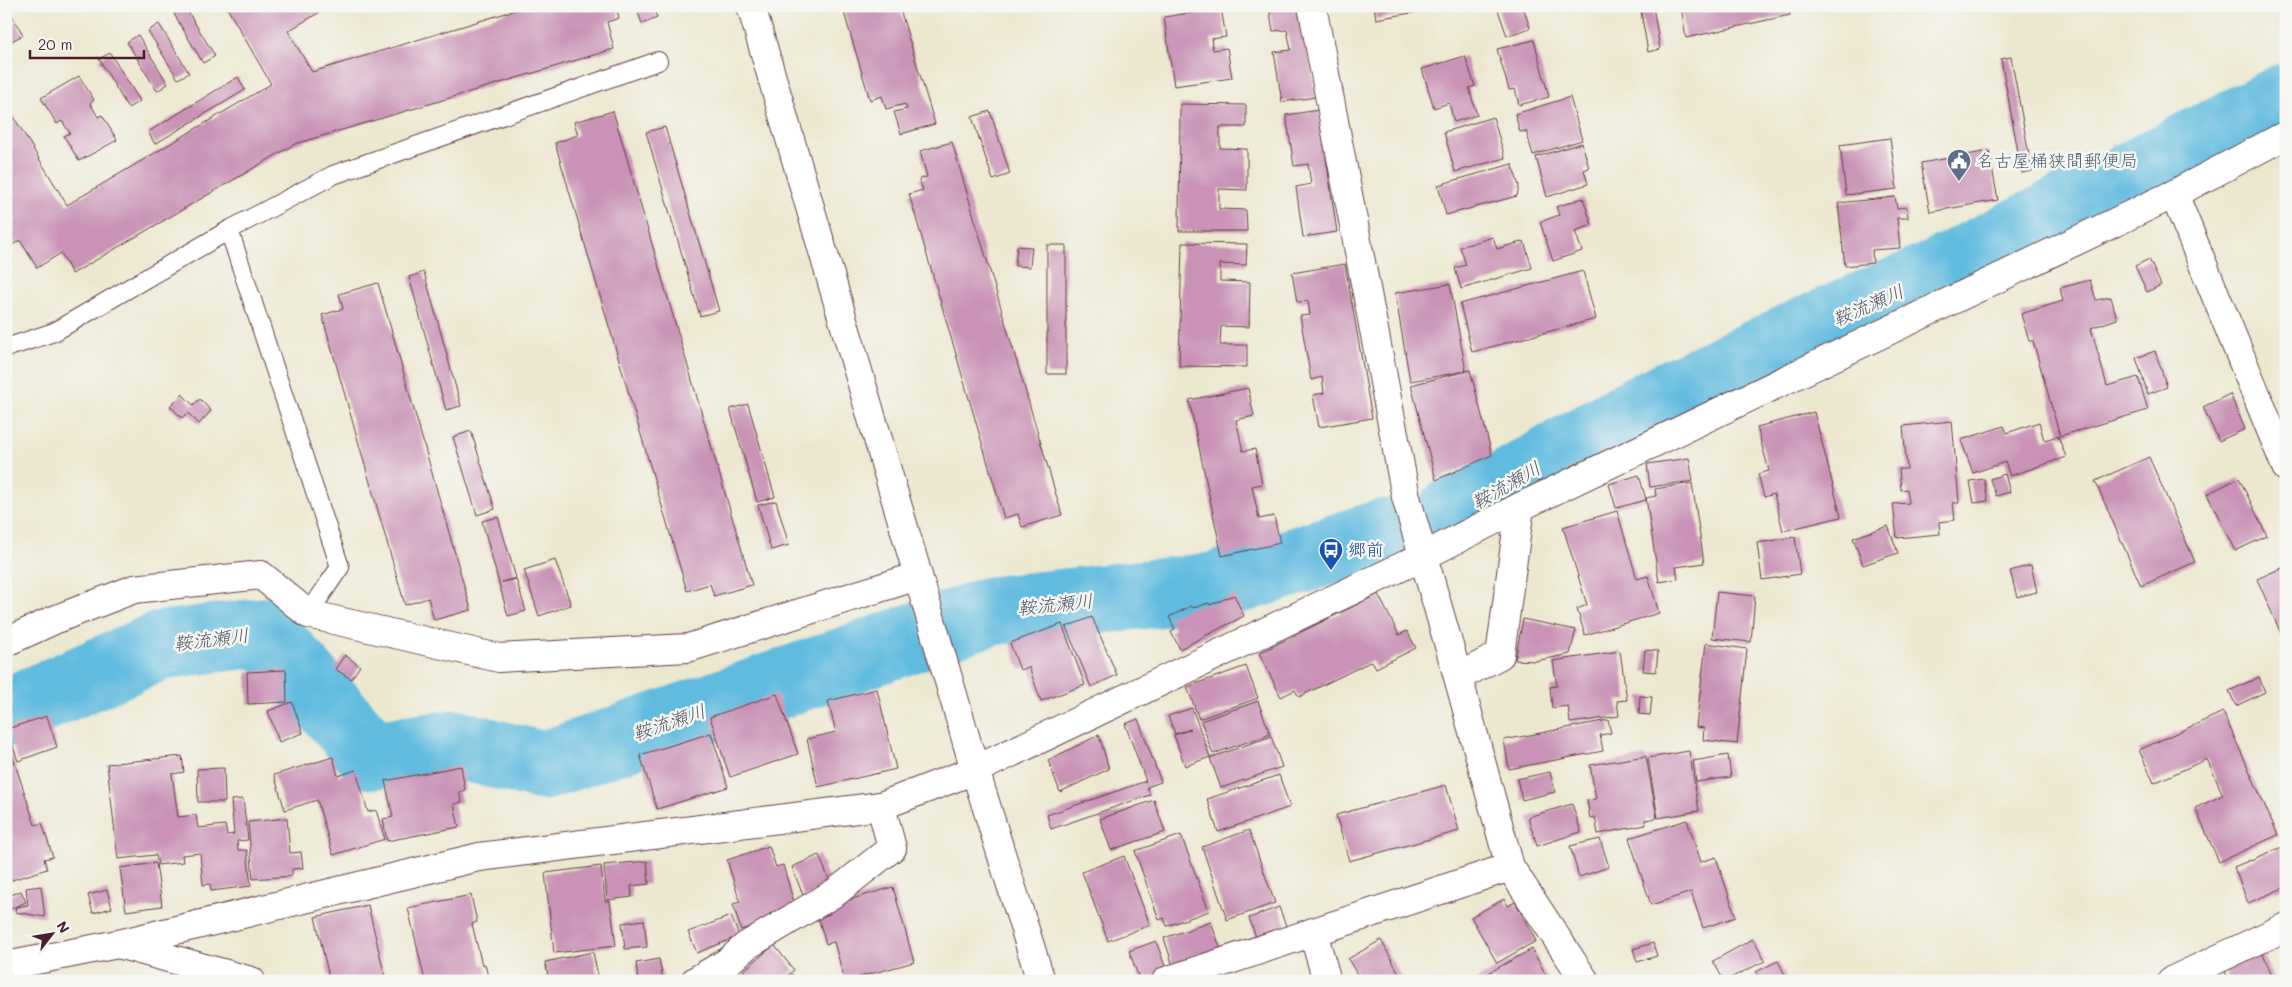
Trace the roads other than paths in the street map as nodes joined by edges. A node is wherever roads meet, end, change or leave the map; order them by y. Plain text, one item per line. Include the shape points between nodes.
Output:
1 (751, 6) edge
2 (1312, 6) edge
3 (658, 61) dead end
4 (2286, 135) edge
5 (2174, 194) junction
6 (229, 230) junction
7 (6, 348) edge
8 (2285, 465) edge
9 (1520, 507) junction
10 (1422, 557) junction
11 (918, 576) junction
12 (308, 614) junction
13 (6, 642) edge
14 (1458, 678) junction
15 (975, 770) junction
16 (882, 806) junction
17 (1510, 867) junction
18 (2286, 927) edge
19 (1313, 932) junction
20 (118, 944) junction
21 (6, 966) edge
22 (2180, 979) edge
23 (252, 981) edge
24 (696, 981) edge
25 (1041, 981) edge
26 (1166, 981) edge
27 (1327, 981) edge
28 (1585, 981) edge

1 - 11 street
2 - 10 street via 1406,497
3 - 6 lane via 333,174
4 - 5 street
5 - 8 street
5 - 9 street
6 - 7 lane via 54,332
6 - 12 lane via 340,567
9 - 10 street
9 - 14 street via 1500,655
10 - 14 street
10 - 15 street
11 - 12 street via 697,645 678,648 499,658
11 - 15 street
12 - 13 street via 261,575 134,589
14 - 17 street
15 - 16 street
15 - 25 street
16 - 20 street via 479,857
16 - 24 street via 892,848 836,892 746,946 729,961
17 - 19 street
17 - 28 street
18 - 22 street
19 - 26 street
19 - 27 street
20 - 21 street
20 - 23 street

